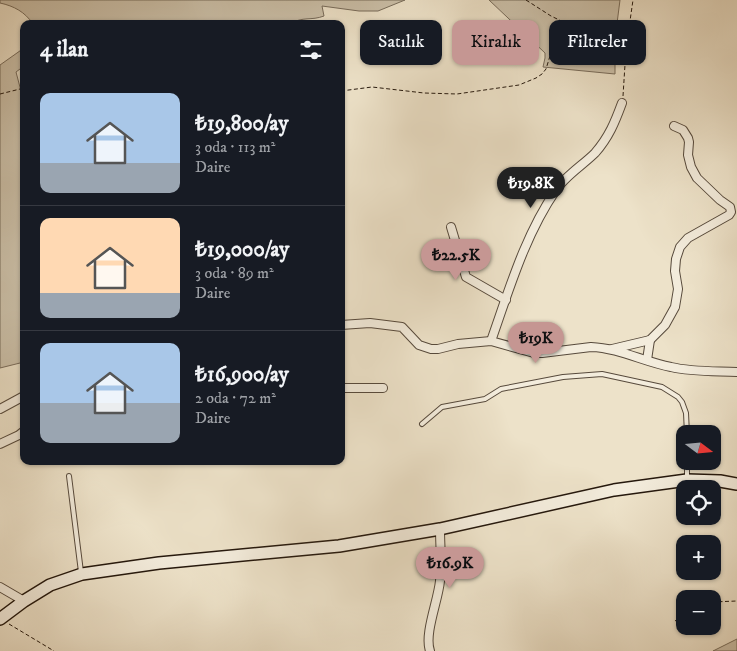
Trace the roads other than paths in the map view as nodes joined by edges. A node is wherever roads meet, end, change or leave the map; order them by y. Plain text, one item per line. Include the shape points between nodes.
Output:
1 (622, 103) road end
2 (674, 126) dead end
3 (734, 214) edge
4 (451, 227) dead end
5 (506, 300) junction
6 (345, 326) edge
7 (650, 340) junction
8 (491, 341) junction
9 (610, 350) junction
10 (647, 360) junction
11 (737, 372) edge
12 (345, 388) edge
13 (383, 388) dead end
14 (20, 398) edge
15 (0, 409) edge
16 (422, 424) dead end
17 (686, 425) edge
18 (20, 434) edge
19 (0, 444) edge
20 (687, 470) edge
21 (69, 476) dead end
22 (687, 480) edge
23 (721, 480) edge
24 (676, 482) edge
25 (737, 484) edge
26 (440, 529) junction
27 (82, 574) junction
28 (0, 587) edge
29 (24, 601) junction
30 (0, 619) edge
31 (430, 651) edge

1 - 5 street via 607,137 558,187 543,209 526,244
2 - 3 street via 683,130 688,138 688,155 697,178
3 - 7 street via 688,238 680,247 676,259 678,289 675,307 665,325
4 - 5 street via 466,277
5 - 8 street
6 - 8 street via 370,323 402,327 418,344 431,349
7 - 9 street
7 - 10 street
8 - 9 street via 534,353 591,348
9 - 10 street
10 - 11 street via 670,367
12 - 13 street
14 - 15 street
16 - 17 lane via 442,407 485,399 500,389 563,377 602,374 662,387 678,397 686,413
18 - 19 street
20 - 22 lane
21 - 27 lane
23 - 25 street
24 - 26 street via 614,490
26 - 27 street via 339,546 159,563
26 - 31 street via 440,576 428,633
27 - 29 street via 50,585
28 - 29 street
29 - 30 street

